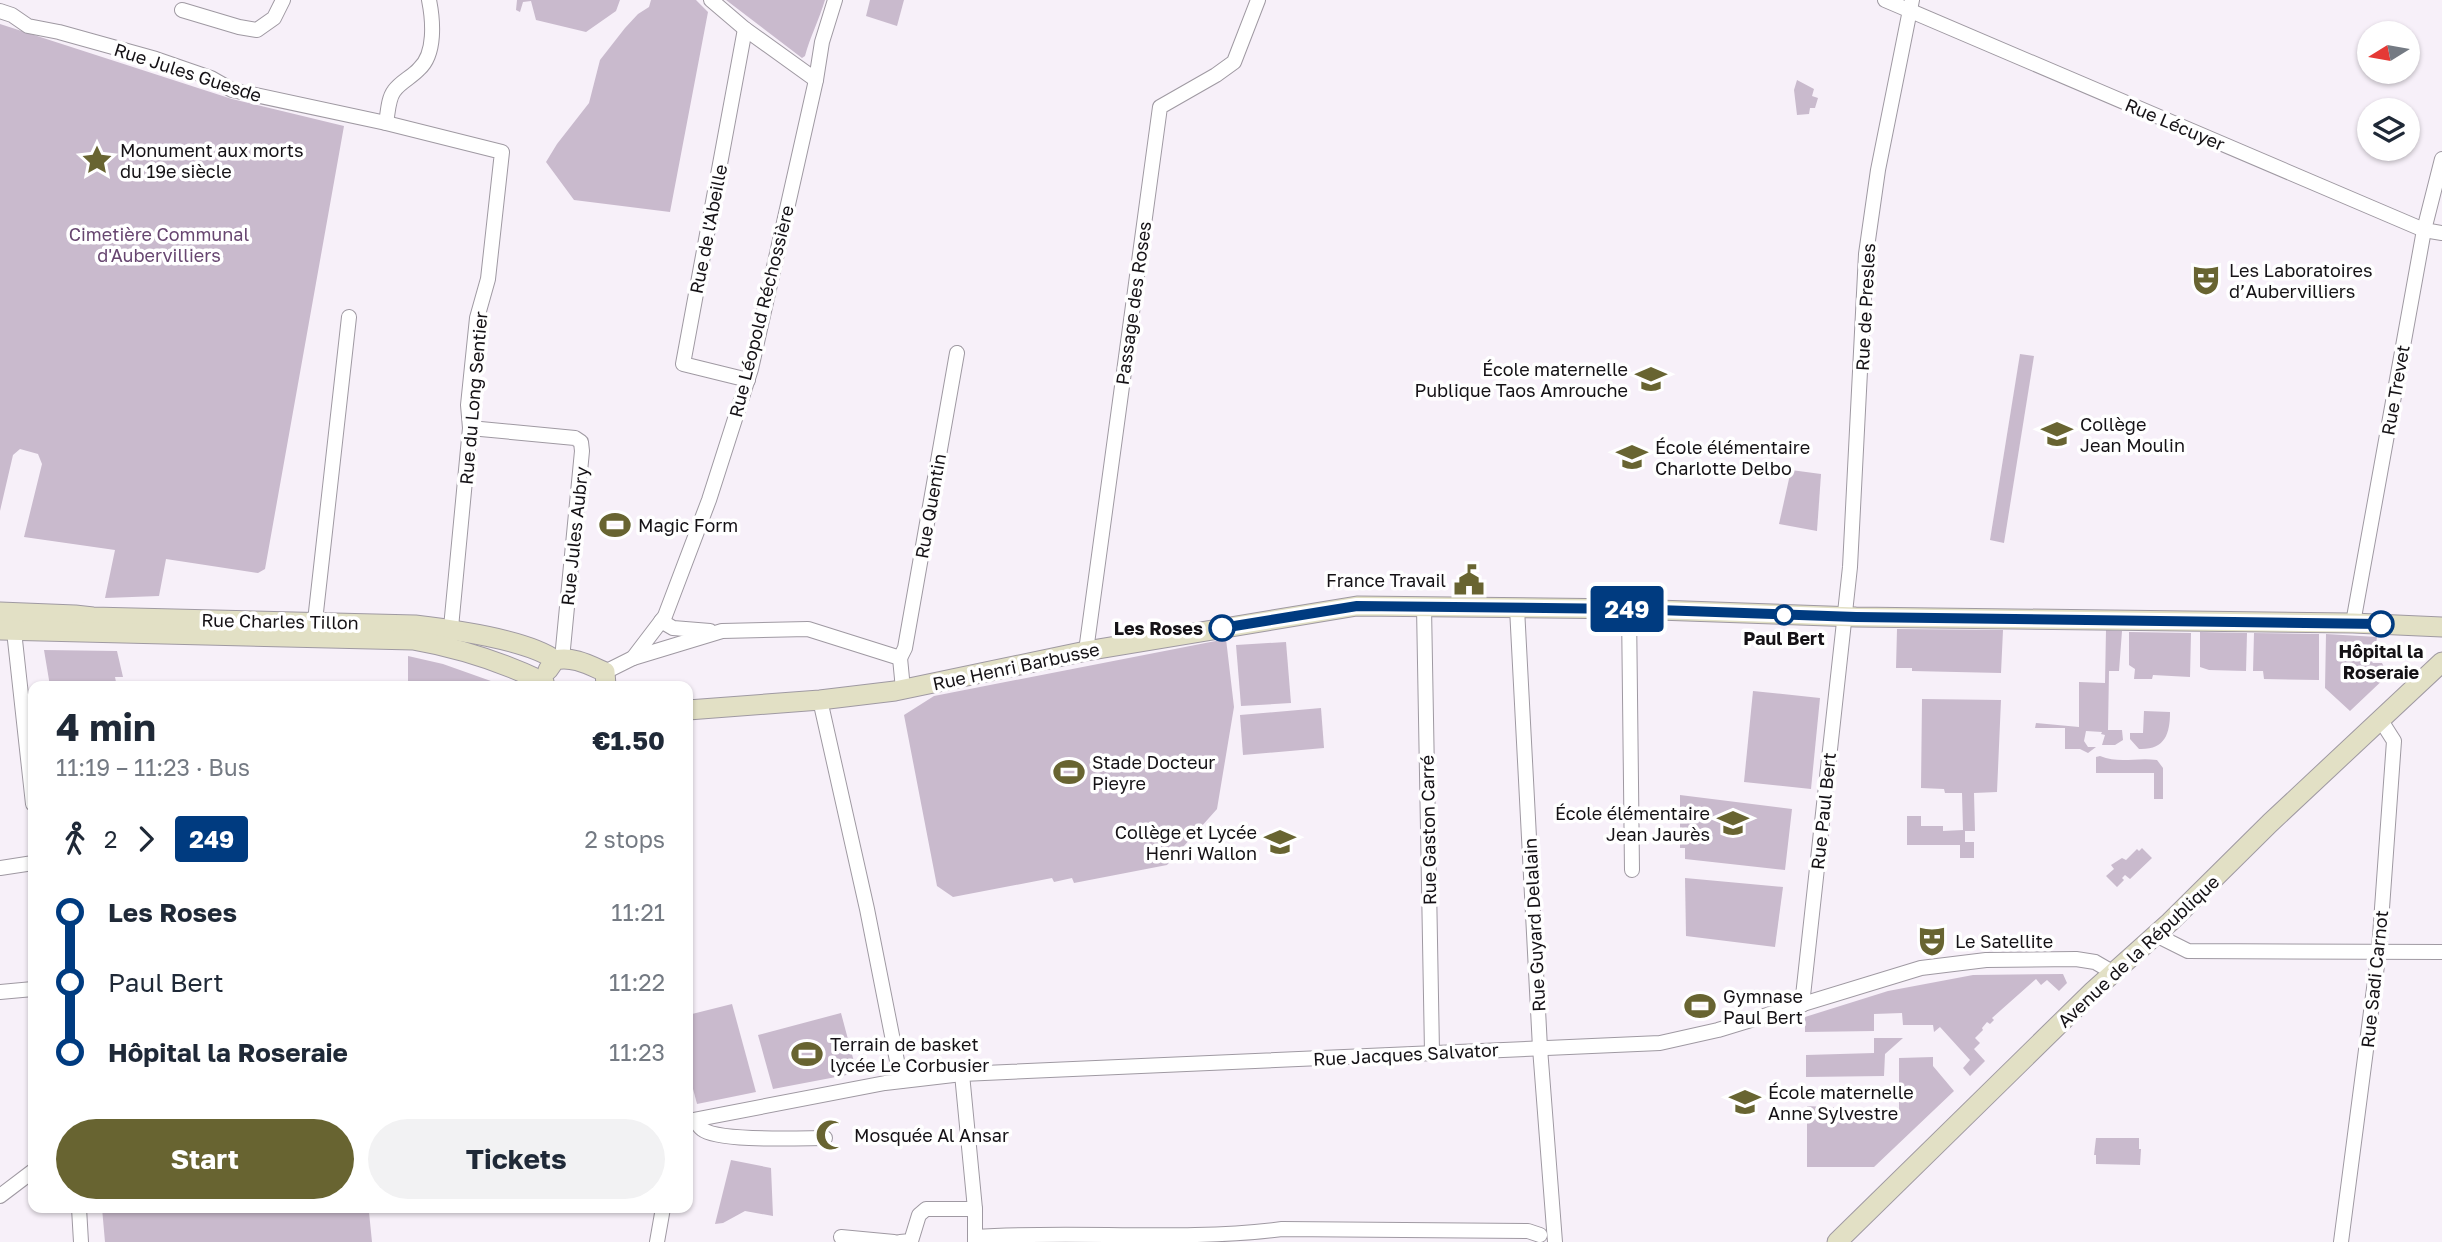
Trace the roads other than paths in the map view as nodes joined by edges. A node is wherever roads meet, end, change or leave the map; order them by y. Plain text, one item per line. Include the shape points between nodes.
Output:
1 (283, 0) edge
2 (429, 0) edge
3 (710, 0) edge
4 (835, 0) edge
5 (1258, 0) edge
6 (1885, 0) edge
7 (1911, 5) edge
8 (182, 10) dead end
9 (0, 11) edge
10 (745, 29) junction
11 (816, 80) junction
12 (386, 123) junction
13 (502, 152) joint
14 (2442, 159) edge
15 (2424, 230) junction
16 (2442, 233) edge
17 (349, 317) dead end
18 (957, 353) dead end
19 (748, 380) junction
20 (470, 428) junction
21 (1424, 607) junction
22 (1517, 608) junction
23 (1629, 609) junction
24 (0, 612) edge
25 (1843, 617) junction
26 (315, 621) junction
27 (661, 621) junction
28 (2353, 623) junction
29 (2442, 627) edge
30 (7, 630) edge
31 (722, 631) junction
32 (450, 637) junction
33 (1086, 651) junction
34 (633, 658) junction
35 (900, 658) junction
36 (558, 659) junction
37 (2442, 662) edge
38 (606, 679) edge
39 (539, 681) edge
40 (546, 681) edge
41 (903, 689) junction
42 (820, 701) junction
43 (693, 710) edge
44 (2381, 719) junction
45 (28, 771) edge
46 (28, 864) edge
47 (0, 868) edge
48 (1632, 870) dead end
49 (2156, 935) junction
50 (2379, 950) junction
51 (2442, 952) edge
52 (2114, 973) junction
53 (28, 989) edge
54 (0, 992) edge
55 (1802, 1005) junction
56 (1540, 1048) junction
57 (1432, 1052) junction
58 (962, 1074) junction
59 (901, 1081) junction
60 (693, 1120) edge
61 (693, 1121) edge
62 (825, 1138) dead end
63 (28, 1175) edge
64 (0, 1196) edge
65 (975, 1209) junction
66 (79, 1213) edge
67 (662, 1213) edge
68 (1555, 1221) junction
69 (841, 1237) dead end
70 (1537, 1238) edge
71 (975, 1239) edge
72 (81, 1242) edge
73 (657, 1242) edge
74 (894, 1242) edge
75 (900, 1242) edge
76 (1555, 1242) edge
77 (1837, 1242) edge
78 (2341, 1242) edge

1 - 8 street via 274,18 257,30
2 - 12 street via 432,33 428,57 395,89
3 - 10 street
4 - 11 street, Rue Léopold Réchossière
5 - 33 street, Passage des Roses via 1234,62 1160,107
6 - 7 street, Rue Lécuyer
7 - 15 street, Rue Lécuyer
7 - 25 street, Rue de Presles via 1866,254 1853,525
9 - 12 street, Rue Jules Guesde via 28,26 156,60 232,90
10 - 11 street
10 - 19 street, Rue de l'Abeille via 682,364
11 - 19 street, Rue Léopold Réchossière
12 - 13 street, Rue Jules Guesde
13 - 20 street, Rue du Long Sentier via 488,279 477,318
14 - 15 street, Rue Trevet
15 - 16 street, Rue Lécuyer
15 - 28 street, Rue Trevet
17 - 26 street
18 - 35 street, Rue Quentin
19 - 27 street, Rue Léopold Réchossière via 709,500
20 - 32 street, Rue du Long Sentier
20 - 36 street, Rue Jules Aubry via 581,442
21 - 22 street, Rue Henri Barbusse
21 - 33 street, Rue Henri Barbusse via 1357,606
21 - 57 street, Rue Gaston Carré
22 - 23 street, Rue Henri Barbusse
22 - 56 street, Rue Guyard Delalain
23 - 25 street, Rue Henri Barbusse
23 - 48 street
24 - 26 street, Rue Charles Tillon
25 - 28 street, Rue Henri Barbusse
25 - 55 street, Rue Paul Bert
26 - 32 street, Rue Charles Tillon via 415,625
27 - 31 street via 673,628
27 - 34 street, Rue Léopold Réchossière
28 - 29 street, Rue Henri Barbusse
30 - 32 street, Rue Charles Tillon via 413,640
30 - 45 street
31 - 34 street
31 - 35 street via 808,629
32 - 36 street, Rue Charles Tillon via 518,645
32 - 39 street, Rue Charles Tillon
33 - 41 street, Rue Henri Barbusse
34 - 38 street, Rue Léopold Réchossière
35 - 41 street
36 - 38 street, Rue Charles Tillon via 586,663
36 - 40 street via 549,666
37 - 44 street, Avenue de la République
41 - 42 street, Rue Henri Barbusse
42 - 43 street, Rue Henri Barbusse
42 - 59 street
44 - 49 street, Avenue de la République
44 - 50 street, Rue Sadi Carnot via 2394,741
46 - 47 street
49 - 50 street via 2188,951
49 - 52 street, Avenue de la République
50 - 51 street
50 - 78 street, Rue Sadi Carnot
52 - 55 street, Rue Jacques Salvator via 2095,962 2076,959 1977,961 1921,968
52 - 77 street, Avenue de la République
53 - 54 street
55 - 56 street, Rue Jacques Salvator via 1660,1043
56 - 57 street, Rue Jacques Salvator
56 - 68 street, Rue Guyard Delalain
57 - 58 street, Rue Jacques Salvator
58 - 59 street, Rue Jacques Salvator
58 - 65 street
59 - 60 street, Rue Jacques Salvator
61 - 62 street via 716,1134
63 - 64 street
65 - 71 street
65 - 75 street via 926,1209 919,1215 911,1241
66 - 72 street
67 - 73 street
68 - 70 street
68 - 76 street, Rue Guyard Delalain
69 - 74 street
70 - 71 street via 1528,1231 1282,1229

